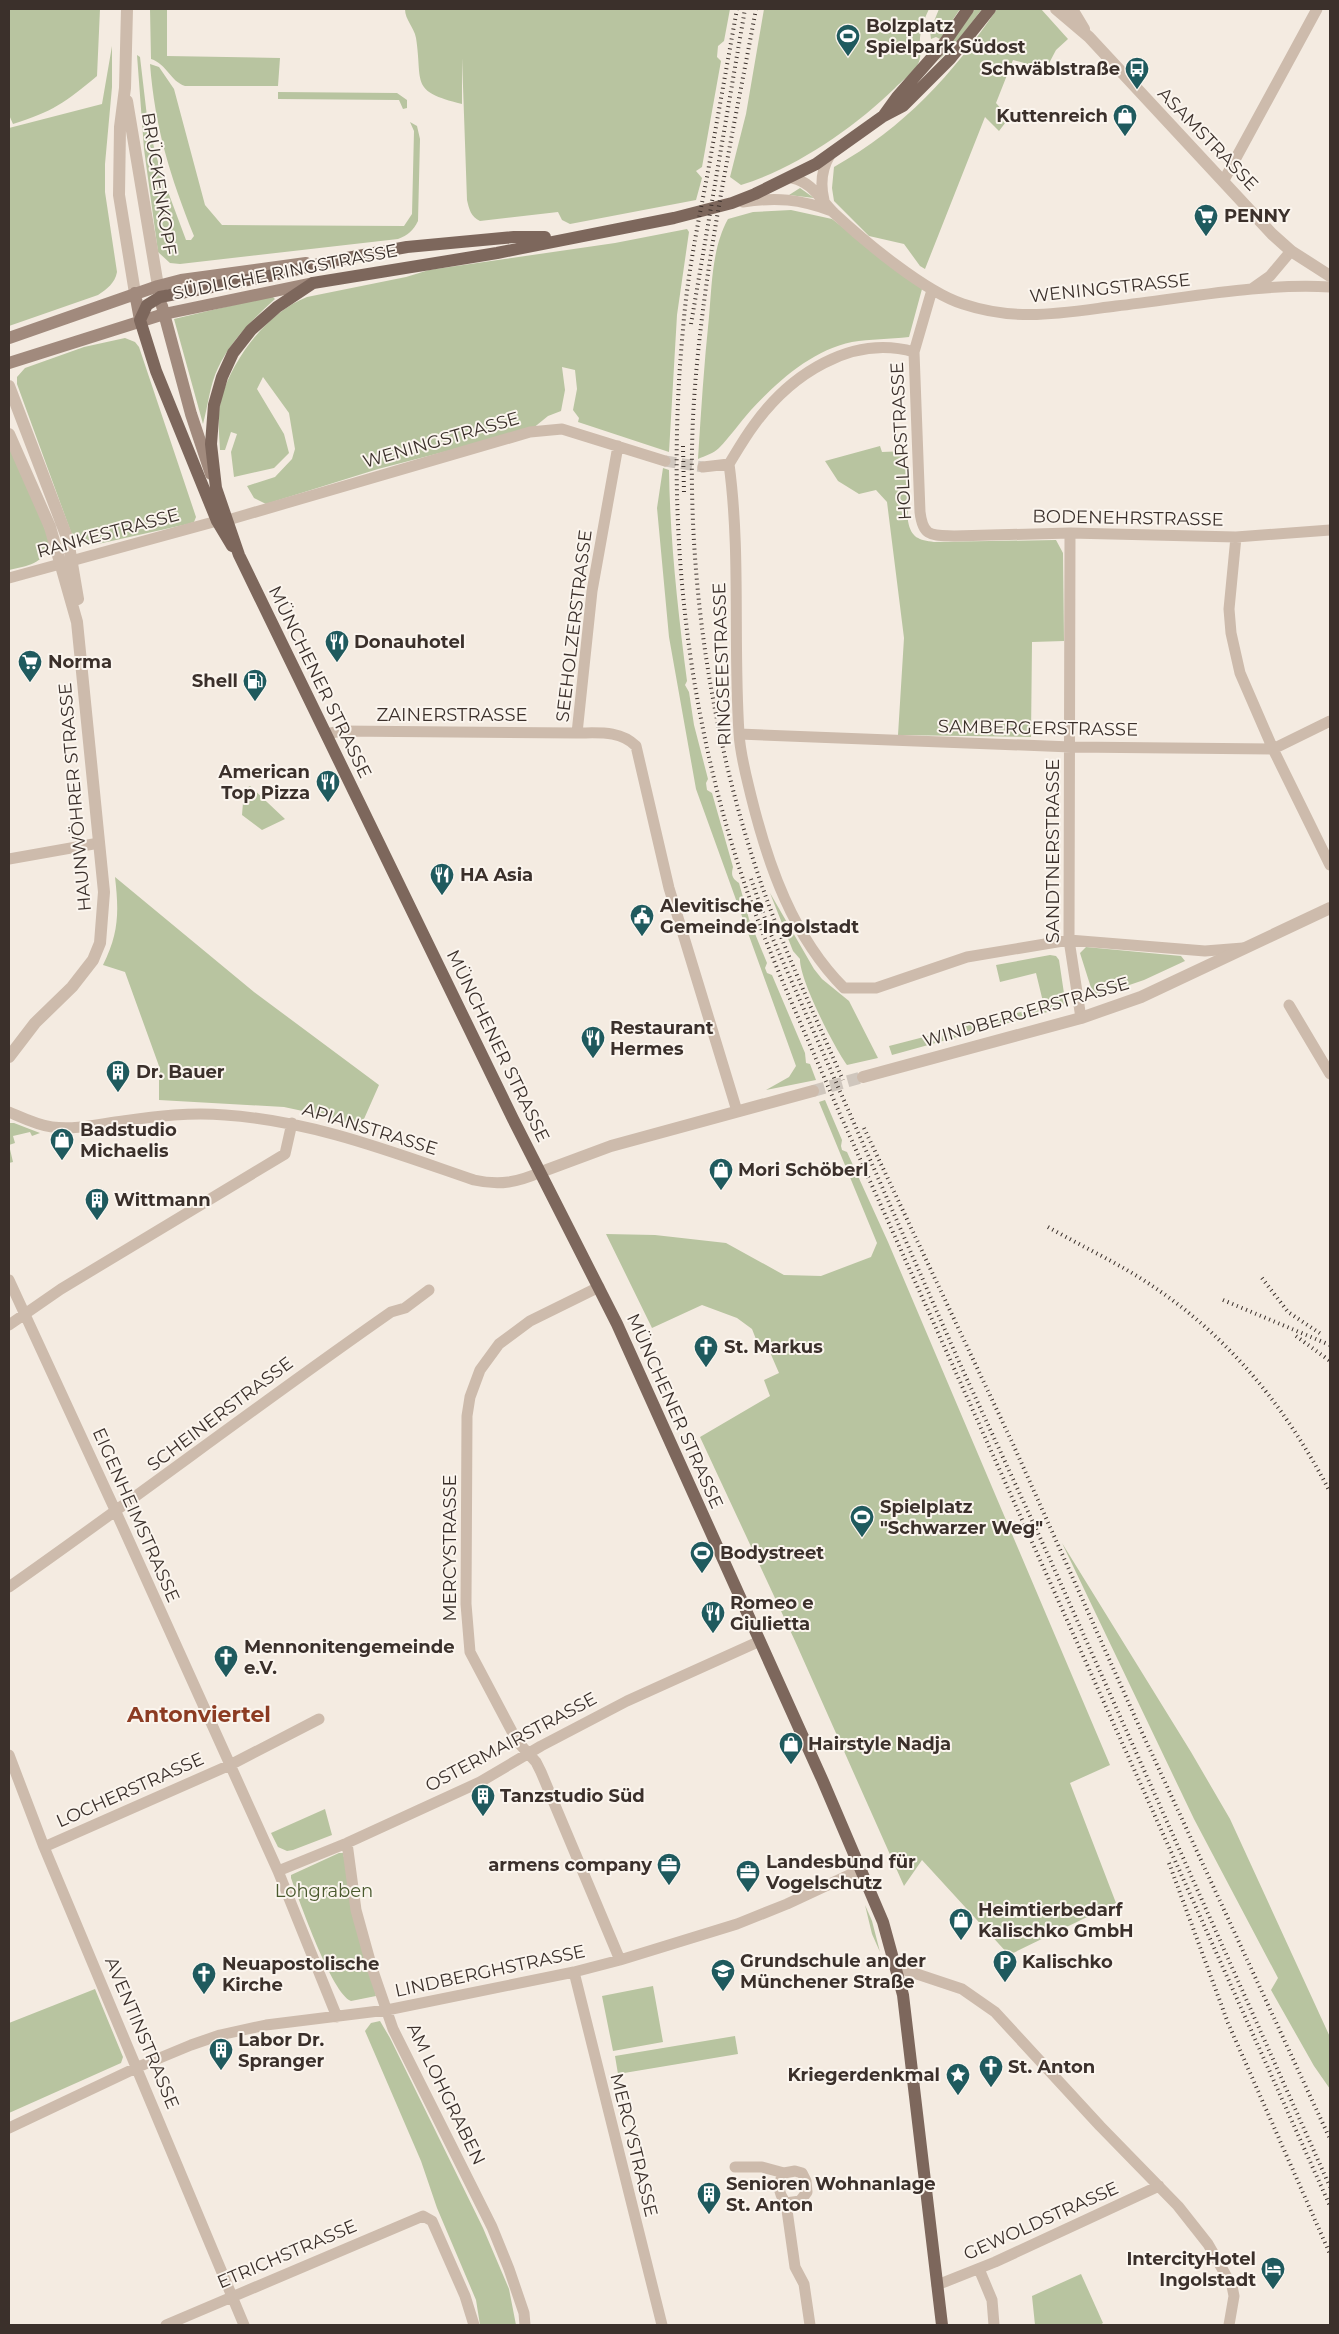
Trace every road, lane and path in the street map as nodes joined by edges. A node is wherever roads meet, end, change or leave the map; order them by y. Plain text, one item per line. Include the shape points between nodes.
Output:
1 (127, 9) edge
2 (968, 9) edge
3 (990, 9) edge
4 (1056, 9) edge
5 (1072, 9) edge
6 (1317, 9) edge
7 (1088, 37) junction
8 (125, 88) junction
9 (882, 117) junction
10 (830, 155) junction
11 (792, 178) junction
12 (1224, 180) junction
13 (825, 202) junction
14 (732, 203) junction
15 (834, 212) junction
16 (572, 237) junction
17 (1291, 251) junction
18 (1330, 276) edge
19 (313, 283) junction
20 (1330, 287) edge
21 (932, 290) junction
22 (1249, 290) junction
23 (159, 292) junction
24 (135, 293) junction
25 (164, 314) junction
26 (140, 320) junction
27 (9, 338) edge
28 (914, 352) junction
29 (9, 362) edge
30 (9, 386) edge
31 (9, 434) edge
32 (618, 446) junction
33 (665, 461) tunnel mouth
34 (729, 464) junction
35 (703, 467) tunnel mouth
36 (216, 488) junction
37 (222, 521) junction
38 (1330, 530) edge
39 (926, 532) joint
40 (1070, 534) junction
41 (1236, 537) junction
42 (67, 562) junction
43 (9, 578) edge
44 (1330, 721) edge
45 (577, 732) junction
46 (326, 734) junction
47 (739, 734) junction
48 (1070, 747) junction
49 (1273, 749) junction
50 (99, 843) junction
51 (9, 859) edge
52 (1330, 865) edge
53 (1330, 908) edge
54 (1070, 940) junction
55 (1250, 947) junction
56 (1289, 1006) dead end
57 (1080, 1018) junction
58 (10, 1054) edge
59 (1330, 1074) edge
60 (862, 1077) tunnel mouth
61 (814, 1091) tunnel mouth
62 (737, 1111) junction
63 (9, 1112) edge
64 (292, 1123) junction
65 (542, 1172) junction
66 (9, 1280) edge
67 (599, 1287) junction
68 (429, 1290) dead end
69 (25, 1313) junction
70 (9, 1326) edge
71 (116, 1512) junction
72 (9, 1587) edge
73 (760, 1642) junction
74 (319, 1719) dead end
75 (528, 1754) junction
76 (9, 1755) edge
77 (230, 1765) junction
78 (347, 1843) junction
79 (44, 1847) junction
80 (862, 1869) junction
81 (278, 1871) junction
82 (620, 1960) junction
83 (896, 1967) junction
84 (574, 1972) junction
85 (387, 2010) junction
86 (337, 2017) junction
87 (138, 2067) junction
88 (9, 2128) edge
89 (735, 2167) dead end
90 (784, 2173) junction
91 (1159, 2186) junction
92 (786, 2203) junction
93 (979, 2268) junction
94 (938, 2285) junction
95 (232, 2295) junction
96 (166, 2325) edge
97 (244, 2325) edge
98 (474, 2325) edge
99 (525, 2325) edge
100 (662, 2325) edge
101 (810, 2325) edge
102 (942, 2325) edge
103 (994, 2325) edge
104 (1228, 2325) edge

1 - 8 street, BRÜCKENKOPF
2 - 9 main road, SÜDLICHE RINGSTRASSE via 944,45
3 - 9 main road, SÜDLICHE RINGSTRASSE via 932,78 902,106
4 - 7 street, ASAMSTRASSE
5 - 7 street, ASAMSTRASSE
6 - 12 street
7 - 12 street, ASAMSTRASSE
8 - 23 street, BRÜCKENKOPF
8 - 24 street, BRÜCKENKOPF via 120,126 119,195
9 - 10 main road, SÜDLICHE RINGSTRASSE
10 - 11 main road, SÜDLICHE RINGSTRASSE
10 - 13 street via 822,173
11 - 13 street, WENINGSTRASSE via 804,182
11 - 14 main road, SÜDLICHE RINGSTRASSE
12 - 17 street, ASAMSTRASSE
13 - 15 street, WENINGSTRASSE
14 - 15 street, WENINGSTRASSE via 785,199
14 - 16 main road, SÜDLICHE RINGSTRASSE via 674,218
15 - 21 street, WENINGSTRASSE
16 - 19 main road, SÜDLICHE RINGSTRASSE
16 - 23 main road, SÜDLICHE RINGSTRASSE via 434,244 331,261 274,275
17 - 18 street, ASAMSTRASSE
17 - 22 street via 1270,276
19 - 25 main road, SÜDLICHE RINGSTRASSE
19 - 36 main road via 277,307 251,330 229,361 219,386 212,425
20 - 22 street, WENINGSTRASSE via 1300,285
21 - 22 street, WENINGSTRASSE via 992,312 1037,316
21 - 28 street, HOLLARSTRASSE
23 - 24 main road, SÜDLICHE RINGSTRASSE
23 - 25 main road, MÜNCHENER STRASSE
23 - 26 main road via 147,305
24 - 26 main road, MÜNCHENER STRASSE
24 - 27 main road, SÜDLICHE RINGSTRASSE
25 - 26 main road, SÜDLICHE RINGSTRASSE
25 - 36 main road, MÜNCHENER STRASSE via 191,414
26 - 29 main road, SÜDLICHE RINGSTRASSE
26 - 37 main road, MÜNCHENER STRASSE via 156,370
28 - 34 street via 877,348 856,350 819,365 767,409
28 - 39 street, HOLLARSTRASSE via 920,512
30 - 42 street, HAUNWÖHRER STRASSE via 68,540
31 - 42 street, HAUNWÖHRER STRASSE
32 - 33 street, WENINGSTRASSE
32 - 37 street, WENINGSTRASSE via 562,429 530,432
32 - 45 street, SEEHOLZERSTRASSE via 592,590
34 - 35 street
34 - 47 street, RINGSEESTRASSE via 736,526
36 - 37 main road, MÜNCHENER STRASSE
37 - 42 street, RANKESTRASSE
37 - 46 main road, MÜNCHENER STRASSE
38 - 41 street, BODENEHRSTRASSE
39 - 40 street, BODENEHRSTRASSE via 954,536
40 - 41 street, BODENEHRSTRASSE
40 - 48 street, SANDTNERSTRASSE
41 - 49 street via 1230,589 1231,633 1240,673
42 - 43 street, RANKESTRASSE
42 - 50 street, HAUNWÖHRER STRASSE via 78,596 77,622
44 - 49 street, SAMBERGERSTRASSE
45 - 46 street, ZAINERSTRASSE
45 - 62 street, SEEHOLZERSTRASSE via 617,734 636,746 669,888
46 - 65 main road, MÜNCHENER STRASSE via 513,1119
47 - 48 street, SAMBERGERSTRASSE
47 - 54 street, RINGSEESTRASSE via 758,822 778,882 798,927 818,958 844,988 876,988 966,958
48 - 49 street, SAMBERGERSTRASSE
48 - 54 street, SANDTNERSTRASSE
49 - 52 street
50 - 51 street
50 - 58 street, HAUNWÖHRER STRASSE via 103,900 100,943 80,978 35,1023
53 - 55 street, WINDBERGERSTRASSE
54 - 55 street via 1205,951
54 - 57 street, SANDTNERSTRASSE
55 - 57 street, WINDBERGERSTRASSE via 1141,997
56 - 59 street
57 - 60 street, WINDBERGERSTRASSE
61 - 62 street
62 - 65 street via 611,1146
63 - 64 street, APIANSTRASSE via 38,1124 65,1128 202,1114
64 - 65 street, APIANSTRASSE via 357,1139 491,1184 507,1183
64 - 69 street via 285,1154
65 - 67 main road, MÜNCHENER STRASSE
66 - 69 street, EIGENHEIMSTRASSE
67 - 73 main road, MÜNCHENER STRASSE
67 - 75 street, MERCYSTRASSE via 513,1332 480,1370 467,1416 467,1637 476,1666 517,1742
68 - 71 street, SCHEINERSTRASSE via 405,1308 391,1312 302,1374
69 - 70 street
69 - 71 street, EIGENHEIMSTRASSE
71 - 72 street, SCHEINERSTRASSE
71 - 77 street, EIGENHEIMSTRASSE
73 - 75 street, OSTERMAIRSTRASSE via 627,1701
73 - 80 main road, MÜNCHENER STRASSE
74 - 77 street
75 - 78 street, OSTERMAIRSTRASSE via 494,1775
75 - 82 street, MERCYSTRASSE via 541,1772
76 - 79 street, AVENTINSTRASSE
77 - 79 street, LOCHERSTRASSE
77 - 81 street
78 - 81 street, OSTERMAIRSTRASSE
78 - 85 street, AM LOHGRABEN via 356,1910
79 - 87 street, AVENTINSTRASSE
80 - 82 street, LINDBERGHSTRASSE via 737,1924
80 - 83 main road, MÜNCHENER STRASSE
81 - 86 street
82 - 84 street, LINDBERGHSTRASSE
83 - 91 street via 962,1989 995,2012
83 - 94 main road, MÜNCHENER STRASSE via 903,1995
84 - 85 street, LINDBERGHSTRASSE
84 - 100 street, MERCYSTRASSE
85 - 86 street, LINDBERGHSTRASSE
85 - 99 street, AM LOHGRABEN via 393,2029 492,2227 524,2313
86 - 87 street, LINDBERGHSTRASSE via 235,2031 190,2045
87 - 88 street, LINDBERGHSTRASSE
87 - 95 street, AVENTINSTRASSE
89 - 90 street via 762,2167
90 - 92 street via 779,2186 780,2195
90 - 92 street via 802,2173 807,2192 800,2201
91 - 93 street, GEWOLDSTRASSE
91 - 104 street via 1208,2244 1232,2286 1233,2301
92 - 101 street via 795,2267 804,2284
93 - 94 street, GEWOLDSTRASSE
93 - 103 street via 992,2300
94 - 102 main road, MÜNCHENER STRASSE
95 - 96 street, ETRICHSTRASSE
95 - 97 street, AVENTINSTRASSE
95 - 98 street, ETRICHSTRASSE via 423,2216 432,2221 465,2296

